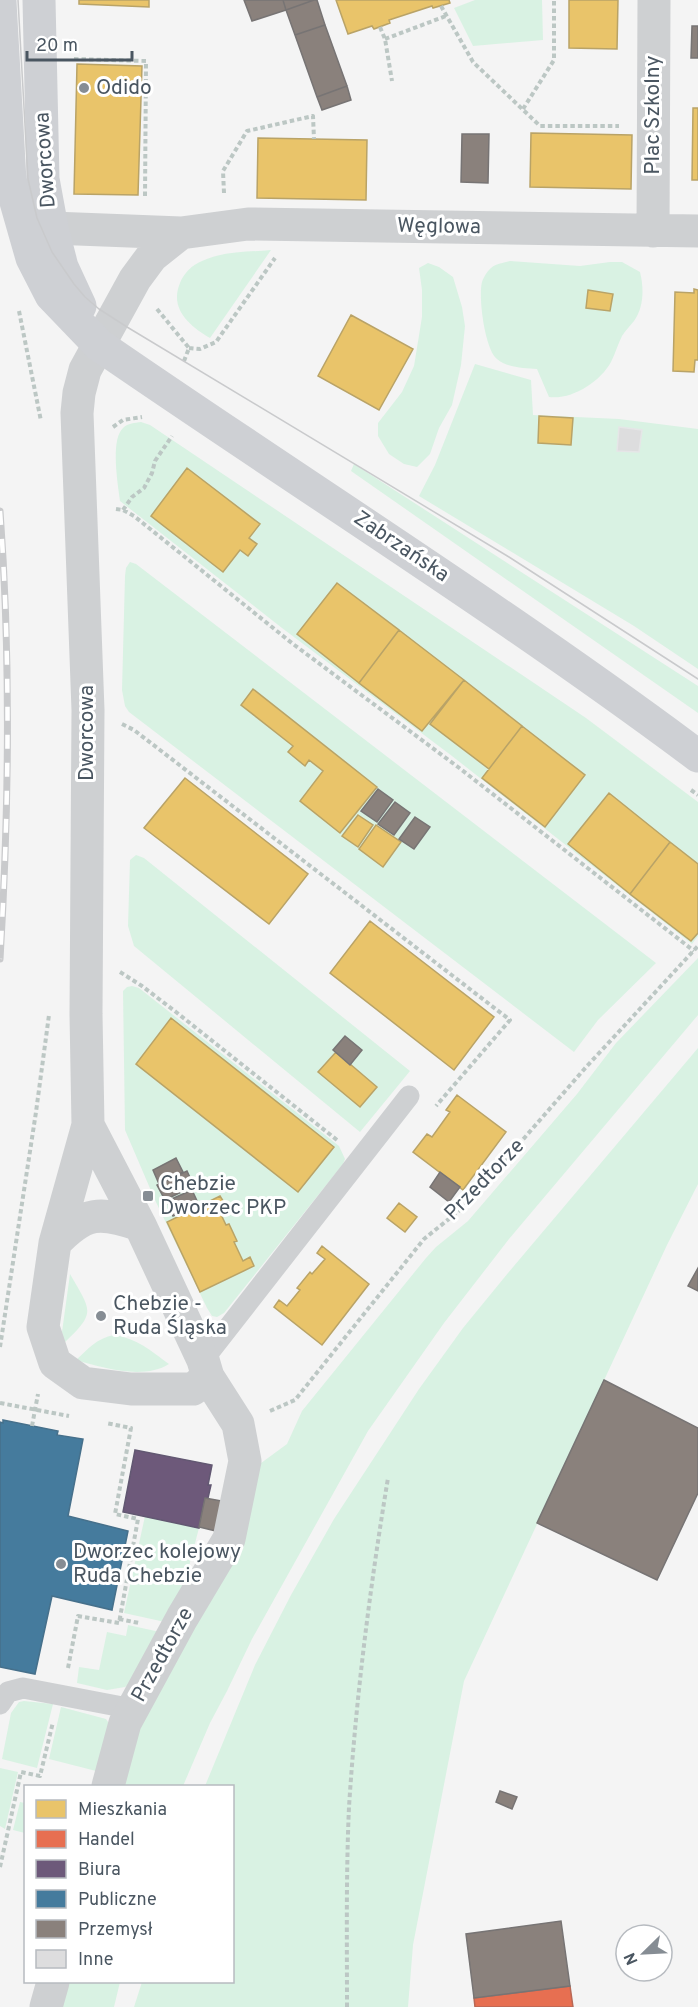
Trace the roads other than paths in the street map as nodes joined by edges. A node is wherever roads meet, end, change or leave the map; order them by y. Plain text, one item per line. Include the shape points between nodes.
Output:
1 (39, 0) edge
2 (654, 0) edge
3 (0, 2) edge
4 (52, 228) junction
5 (653, 231) junction
6 (698, 231) edge
7 (181, 233) junction
8 (32, 258) junction
9 (99, 345) junction
10 (698, 756) edge
11 (409, 1096) road end
12 (88, 1125) junction
13 (140, 1225) junction
14 (55, 1243) junction
15 (206, 1368) junction
16 (0, 1704) edge
17 (133, 1709) junction
18 (108, 1785) edge
19 (53, 1983) edge
20 (46, 2007) edge

1 - 4 main road, Dworcowa via 43,179
2 - 5 street, Plac Szkolny
3 - 8 main road, Dworcowa via 10,181
4 - 7 street, Węglowa
4 - 8 street via 34,241
4 - 9 main road, Dworcowa via 62,267
5 - 6 street, Węglowa
5 - 7 street, Węglowa via 248,224
7 - 9 street via 152,256 135,279
8 - 9 main road, Dworcowa via 51,295
9 - 10 main road, Zabrzańska via 515,624
9 - 12 street, Dworcowa via 86,370 77,413 88,710
11 - 15 lane
12 - 13 street, Dworcowa
12 - 14 street, Dworcowa
13 - 14 street via 99,1215 70,1227
13 - 15 street, Dworcowa
14 - 15 street, Dworcowa via 43,1327 55,1363 83,1383 130,1389 193,1389
15 - 17 street, Przedtorze via 238,1424 245,1461 229,1539
16 - 17 lane via 8,1692 23,1688
17 - 18 street, Przedtorze via 125,1723
19 - 20 street

